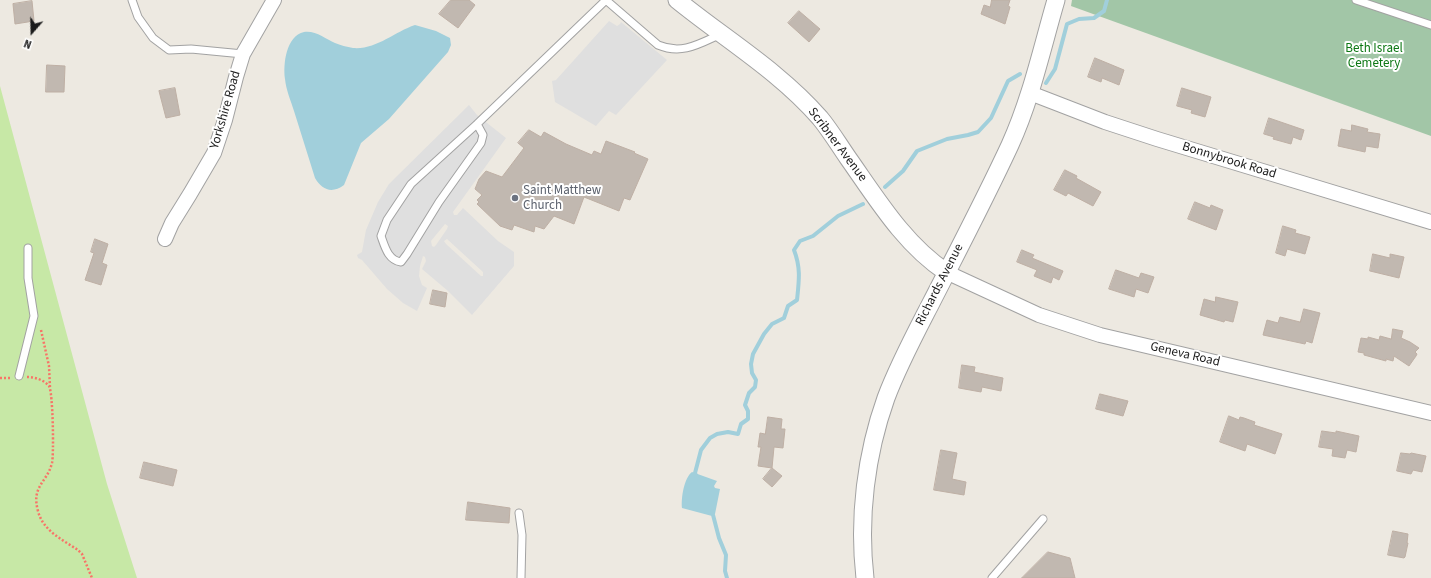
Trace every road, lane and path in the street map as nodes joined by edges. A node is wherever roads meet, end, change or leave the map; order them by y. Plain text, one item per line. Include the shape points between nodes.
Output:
1 (132, 0) edge
2 (274, 0) edge
3 (606, 0) edge
4 (677, 0) edge
5 (1056, 0) edge
6 (1356, 0) edge
7 (1431, 25) edge
8 (722, 34) junction
9 (243, 54) junction
10 (1030, 93) junction
11 (477, 124) junction
12 (1431, 222) edge
13 (165, 239) dead end
14 (28, 248) dead end
15 (946, 272) junction
16 (34, 316) junction
17 (19, 376) junction
18 (0, 378) edge
19 (50, 389) junction
20 (1431, 413) edge
21 (519, 513) dead end
22 (1043, 519) dead end
23 (92, 578) edge
24 (521, 578) edge
25 (865, 578) edge
26 (992, 578) edge

1 - 9 lane via 138,17 153,38 169,50 191,49
2 - 9 street, Yorkshire Road
3 - 8 lane via 658,45 673,50 701,44
3 - 11 lane
4 - 8 street, Scribner Avenue
5 - 10 street, Richards Avenue
6 - 7 lane
8 - 15 street, Scribner Avenue via 769,70 805,103 820,119 881,206 904,234 931,262
9 - 13 street, Yorkshire Road via 214,153
10 - 12 street, Bonnybrook Road via 1157,139
10 - 15 street, Richards Avenue via 1010,144
11 - 11 lane via 411,184 387,220 381,236 388,254 395,261 401,262 407,254 480,143 483,135
14 - 16 lane via 28,278
15 - 20 street, Geneva Road via 1039,315 1100,335
15 - 25 street, Richards Avenue via 902,360 879,421 864,496 862,528
16 - 17 lane
16 - 19 path via 44,342
17 - 18 path
17 - 19 path via 39,379
19 - 23 path via 53,456 50,470 38,487 38,511 42,522 51,532 82,554
21 - 24 lane via 522,535
22 - 26 lane

